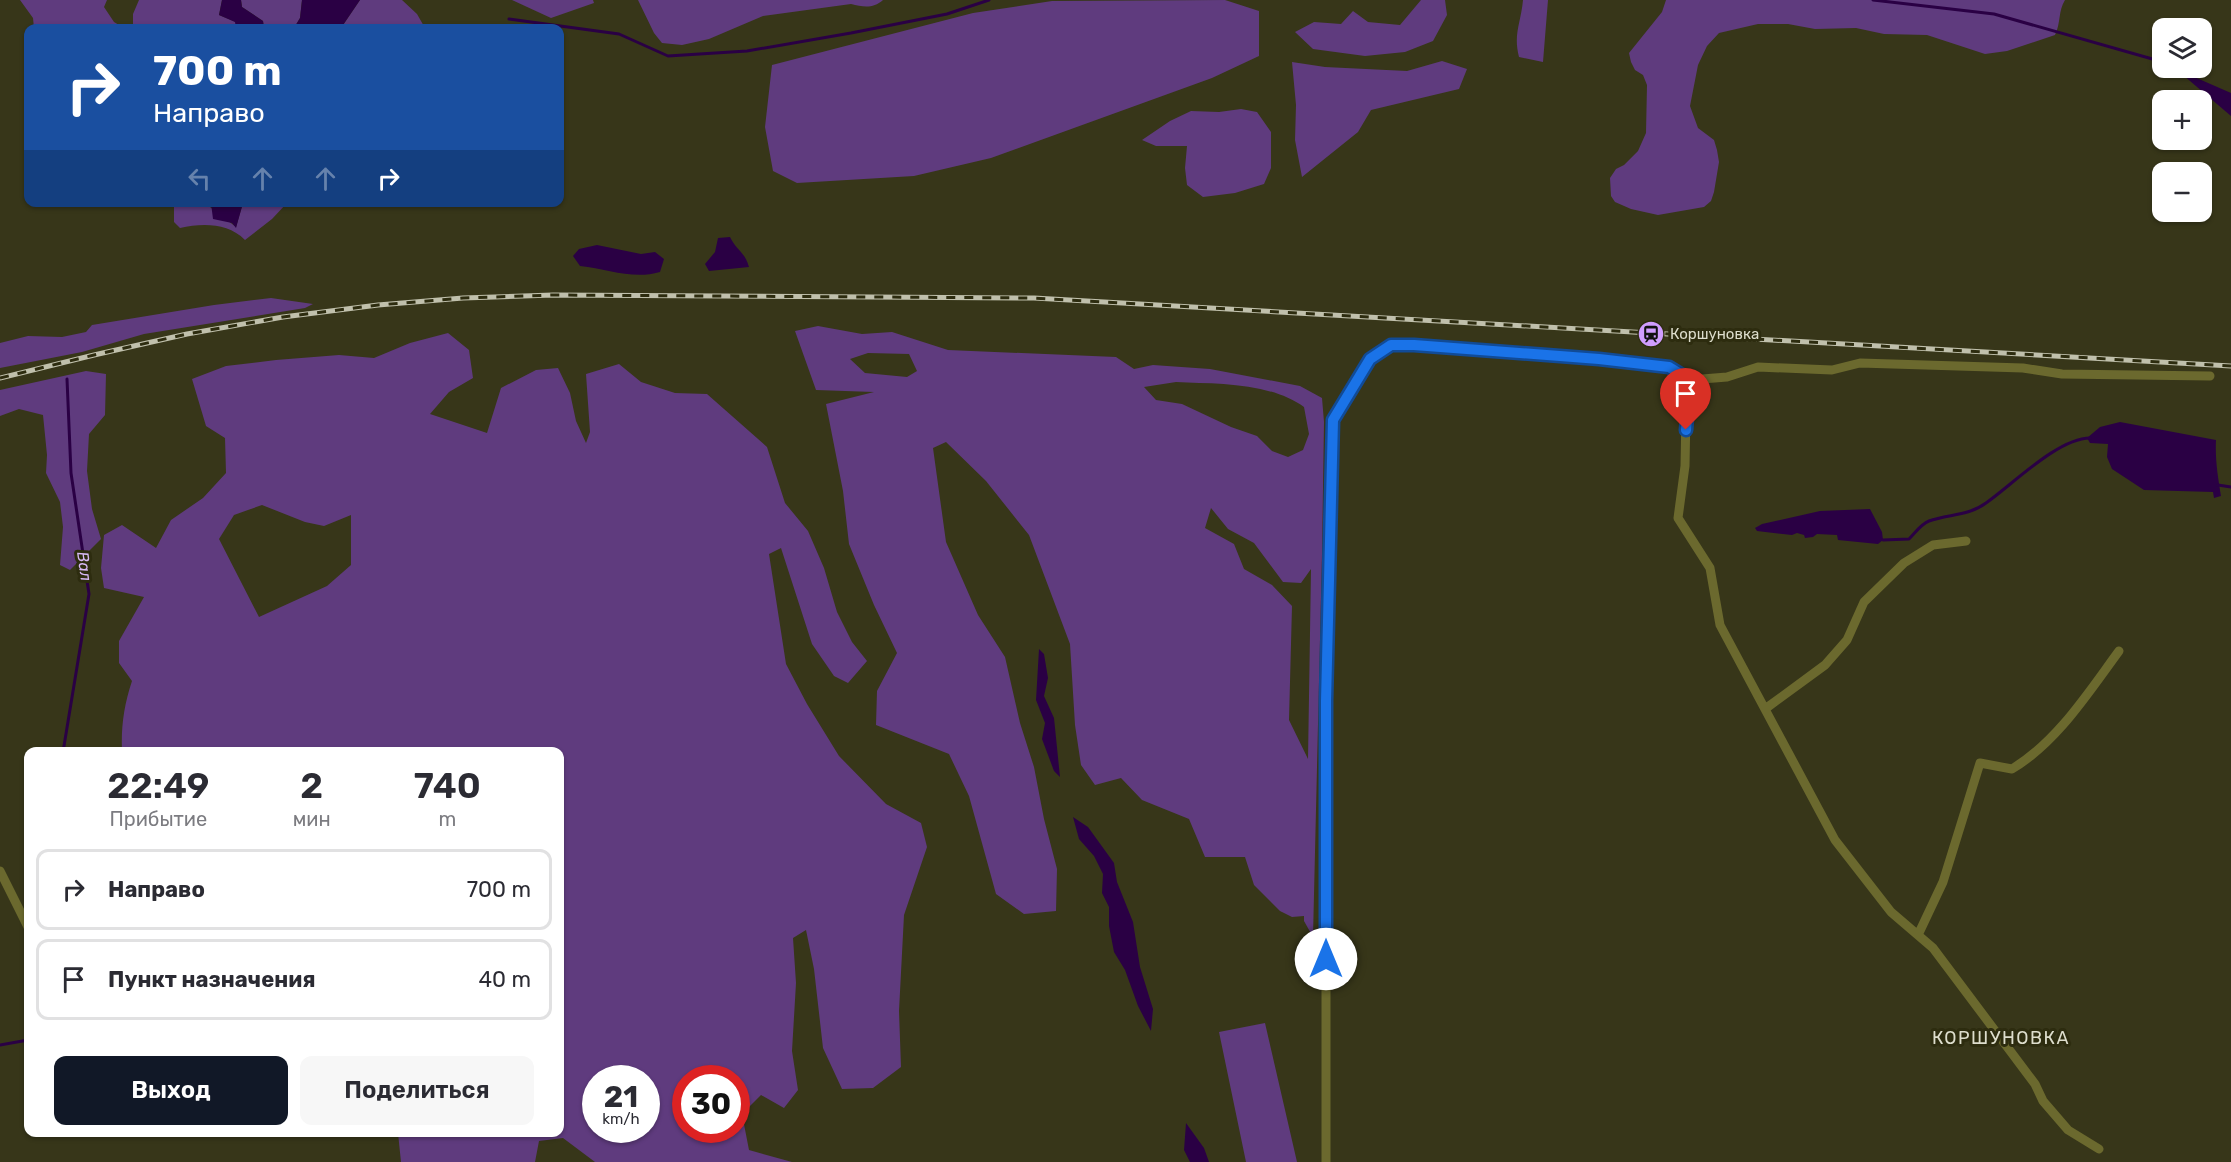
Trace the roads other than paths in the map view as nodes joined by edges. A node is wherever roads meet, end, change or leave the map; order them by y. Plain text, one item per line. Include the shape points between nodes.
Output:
1 (2210, 376) dead end
2 (1690, 380) junction
3 (1966, 541) dead end
4 (2119, 651) dead end
5 (1766, 709) junction
6 (0, 871) edge
7 (24, 919) edge
8 (1918, 935) junction
9 (2099, 1149) dead end
10 (1326, 1162) edge

1 - 2 street via 2062,374 2023,368 1860,363 1832,370 1758,367 1728,377
2 - 5 street via 1678,518 1710,568 1720,625
2 - 10 street via 1669,367 1391,345 1370,359 1333,420 1326,701
3 - 5 street via 1934,545 1904,563 1864,602 1847,640 1825,665
4 - 8 street via 2073,714 2029,759 2012,769 1980,763 1942,882
5 - 8 street via 1835,840 1891,912
6 - 7 street
8 - 9 street via 1968,992 2035,1084 2043,1101 2068,1130

